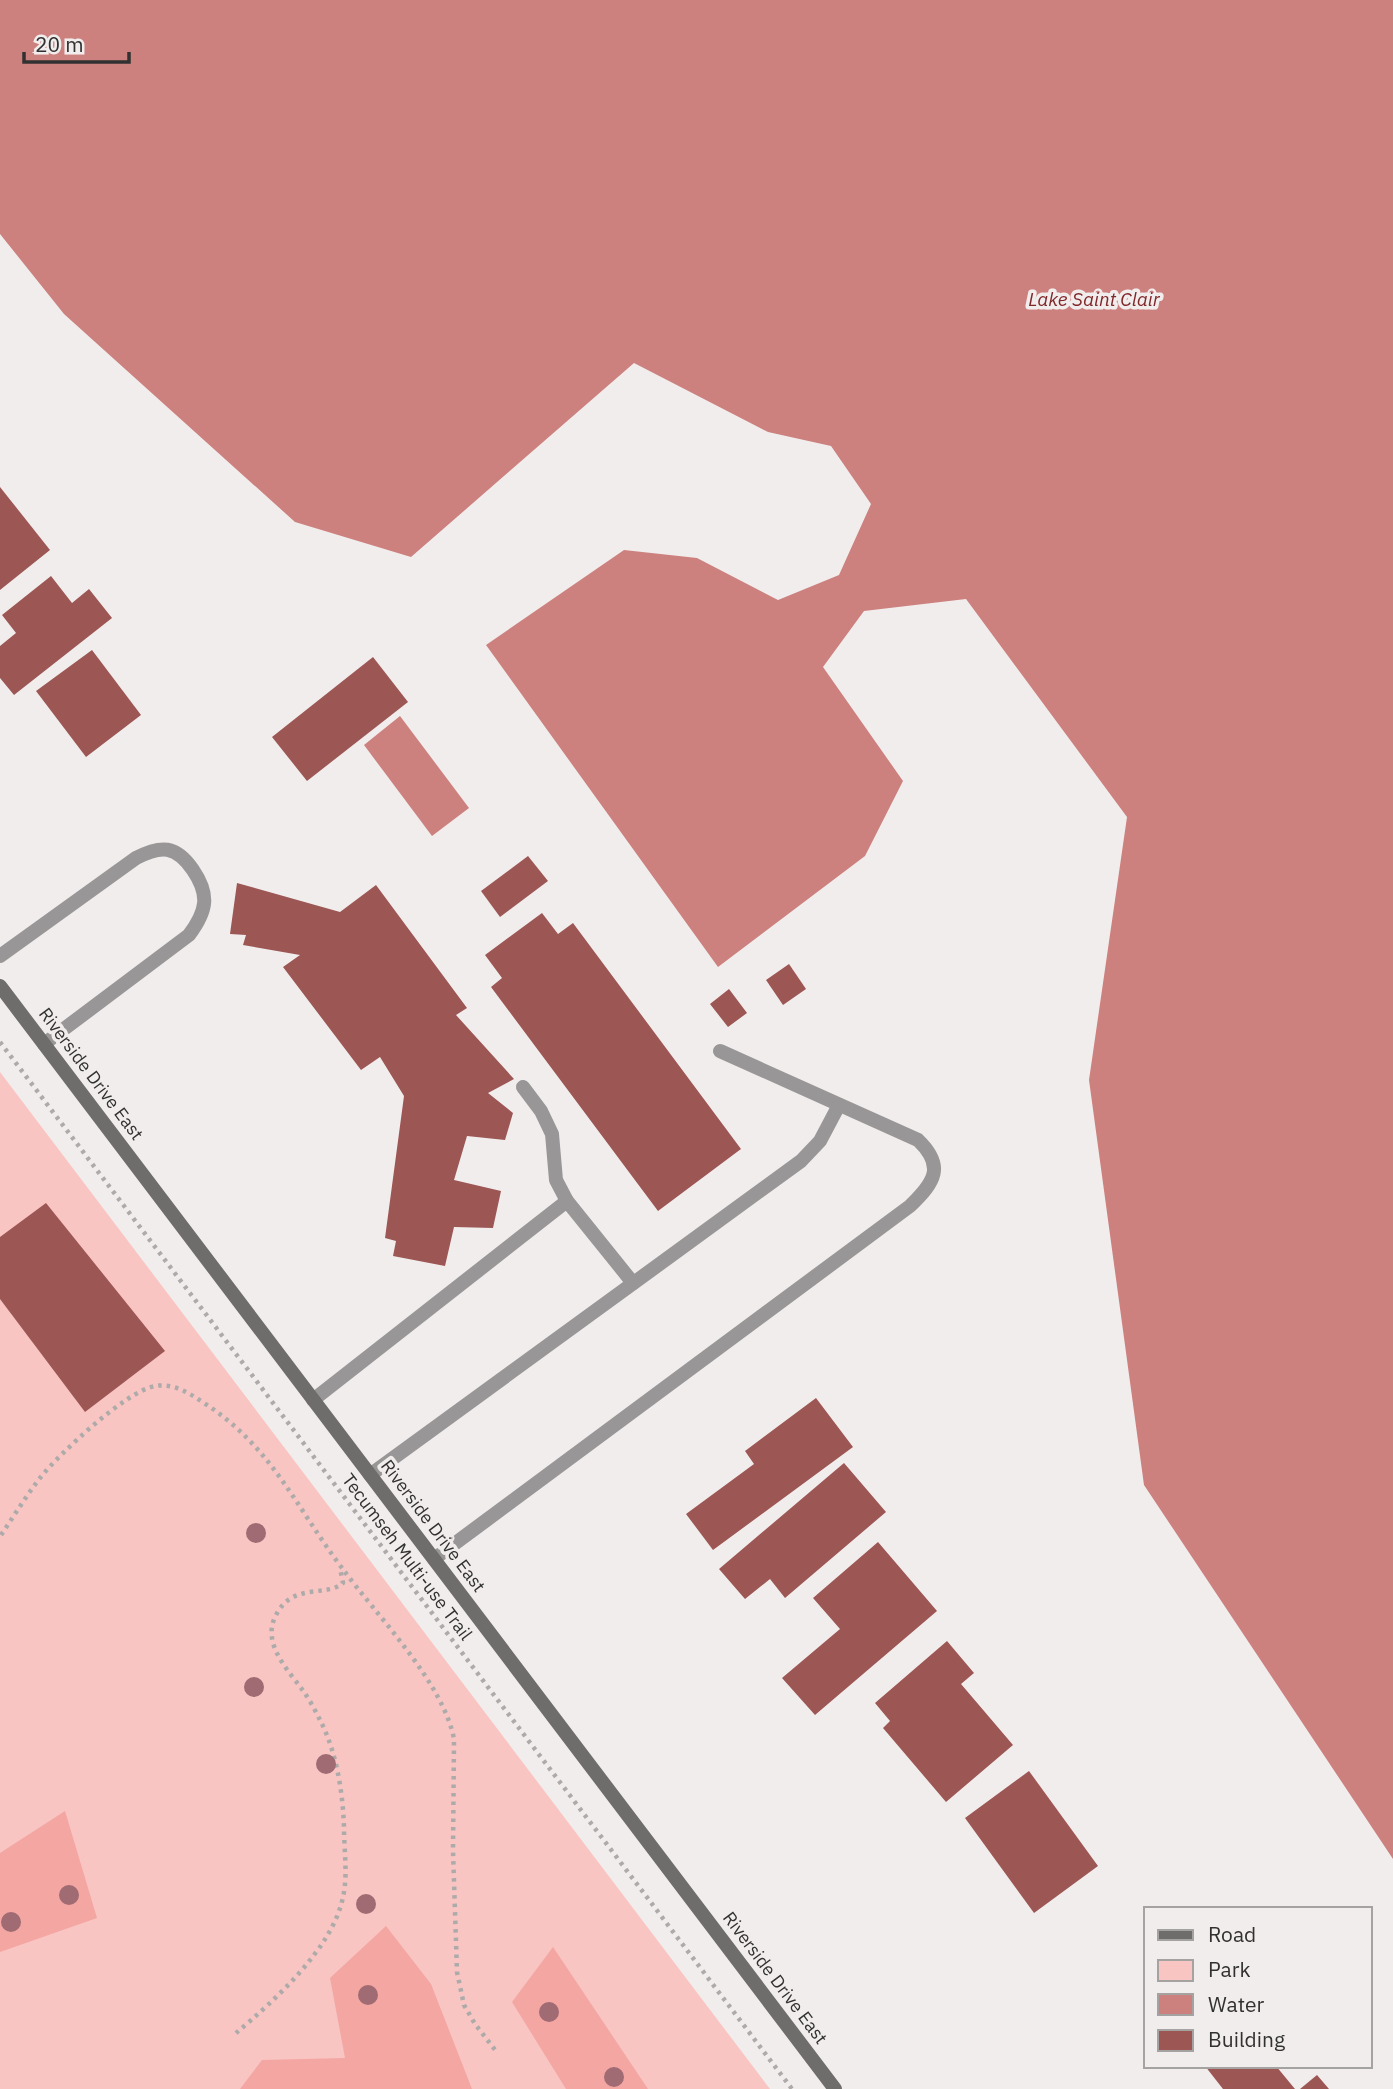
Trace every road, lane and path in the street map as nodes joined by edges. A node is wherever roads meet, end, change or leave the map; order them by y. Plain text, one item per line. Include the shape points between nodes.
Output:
1 (0, 956) edge
2 (0, 986) edge
3 (0, 1042) edge
4 (44, 1044) junction
5 (720, 1051) dead end
6 (523, 1087) dead end
7 (839, 1105) junction
8 (567, 1201) junction
9 (633, 1283) junction
10 (313, 1399) junction
11 (370, 1475) junction
12 (1, 1535) edge
13 (434, 1559) junction
14 (340, 1566) junction
15 (236, 2033) dead end
16 (496, 2051) dead end
17 (792, 2089) edge
18 (835, 2089) edge

1 - 4 lane via 151,850 175,851 203,885 201,919 189,935
2 - 4 street, Riverside Drive East
3 - 17 path, Tecumseh Multi-use Trail
4 - 10 street, Riverside Drive East
5 - 7 lane
6 - 8 lane via 552,1134 556,1180
7 - 9 lane via 820,1141 801,1161
7 - 13 lane via 918,1140 931,1153 934,1172 924,1192
8 - 9 lane
8 - 10 lane
9 - 11 lane
10 - 11 street, Riverside Drive East
11 - 13 street, Riverside Drive East
12 - 14 path via 41,1477 78,1441 139,1393 167,1386 182,1389 225,1417 263,1453
13 - 18 street, Riverside Drive East
14 - 15 path via 340,1586 292,1597 276,1615 271,1635 281,1661 323,1727 336,1763 343,1814 343,1900 314,1955 271,2004
14 - 16 path via 433,1687 452,1725 457,1972 464,2005

